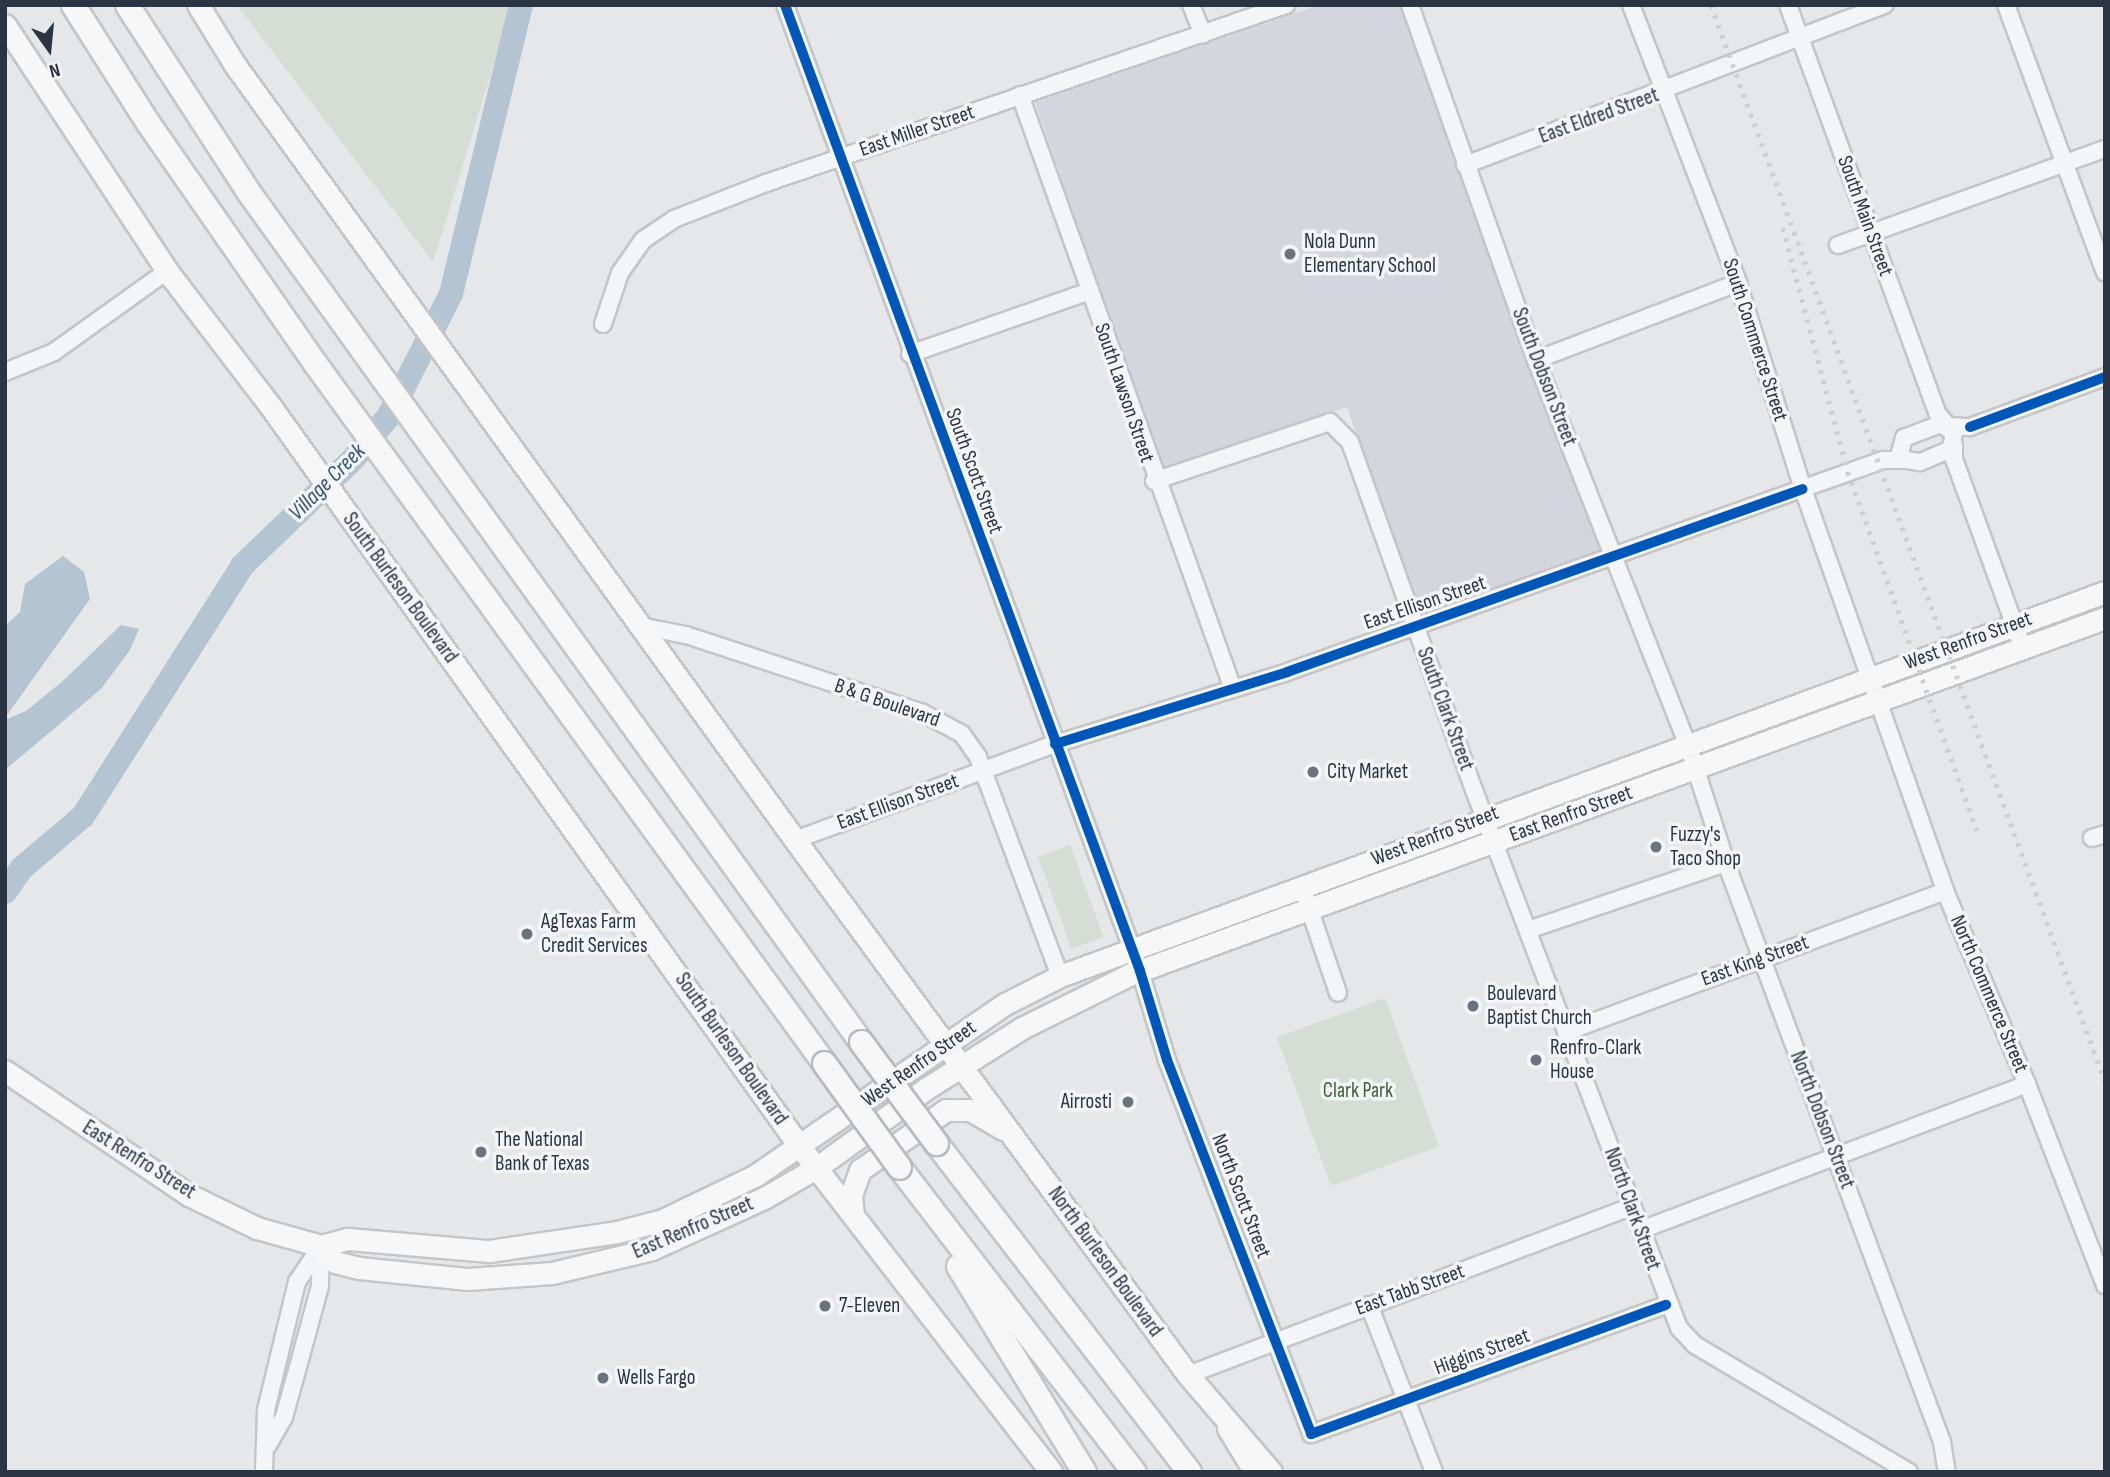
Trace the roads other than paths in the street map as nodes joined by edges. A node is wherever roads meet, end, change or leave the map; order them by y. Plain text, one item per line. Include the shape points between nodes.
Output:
1 (73, 5) edge
2 (127, 5) edge
3 (198, 5) edge
4 (785, 5) edge
5 (1191, 5) edge
6 (1286, 5) edge
7 (1410, 5) edge
8 (1631, 5) edge
9 (1788, 5) edge
10 (1884, 5) edge
11 (2006, 5) edge
12 (5, 25) edge
13 (1203, 35) junction
14 (1800, 39) junction
15 (1663, 92) junction
16 (1020, 95) junction
17 (2105, 149) edge
18 (840, 158) junction
19 (1465, 165) junction
20 (2065, 165) junction
21 (1871, 233) junction
22 (1838, 245) dead end
23 (167, 271) junction
24 (2105, 272) edge
25 (1738, 284) junction
26 (1090, 291) junction
27 (603, 324) dead end
28 (910, 354) junction
29 (1536, 360) junction
30 (5, 372) edge
31 (2105, 377) edge
32 (1947, 426) junction
33 (1970, 427) junction
34 (1901, 442) junction
35 (1954, 443) junction
36 (1905, 460) junction
37 (1879, 461) junction
38 (1154, 481) junction
39 (1803, 489) junction
40 (1615, 556) junction
41 (2105, 592) edge
42 (2105, 618) edge
43 (2014, 625) junction
44 (640, 626) junction
45 (1415, 627) junction
46 (2023, 649) junction
47 (1956, 674) joint
48 (1873, 677) junction
49 (1233, 689) junction
50 (1880, 702) junction
51 (1055, 744) junction
52 (1688, 745) junction
53 (1695, 769) junction
54 (983, 770) junction
55 (1488, 815) junction
56 (794, 840) junction
57 (1496, 841) junction
58 (1726, 863) junction
59 (1301, 886) junction
60 (1945, 891) junction
61 (1310, 909) junction
62 (1528, 930) junction
63 (1132, 949) junction
64 (1762, 959) junction
65 (1140, 971) junction
66 (1060, 976) junction
67 (1338, 993) dead end
68 (1566, 1032) junction
69 (946, 1045) junction
70 (962, 1067) junction
71 (12, 1075) edge
72 (2028, 1084) junction
73 (1012, 1135) junction
74 (800, 1147) junction
75 (1836, 1157) junction
76 (899, 1167) junction
77 (816, 1168) junction
78 (1632, 1206) junction
79 (853, 1215) junction
80 (663, 1220) junction
81 (1641, 1230) junction
82 (321, 1246) junction
83 (552, 1273) junction
84 (2105, 1285) edge
85 (1369, 1305) junction
86 (1666, 1305) junction
87 (1274, 1340) junction
88 (1188, 1376) junction
89 (1410, 1400) junction
90 (1229, 1428) junction
91 (1311, 1434) joint
92 (268, 1445) junction
93 (1904, 1470) edge
94 (264, 1472) edge
95 (1051, 1472) edge
96 (1084, 1472) edge
97 (1134, 1472) edge
98 (1189, 1472) edge
99 (1256, 1472) edge
100 (1271, 1472) edge
101 (1434, 1472) edge
102 (1947, 1472) edge

1 - 76 highway, bridge via 148,123 314,362
2 - 98 highway, bridge via 247,190 861,1042
3 - 44 main road via 235,65
4 - 18 street, South Scott Street
5 - 13 street
6 - 13 street, East Miller Street
7 - 19 street, South Dobson Street
8 - 15 street, South Commerce Street
9 - 14 street, South Main Street
10 - 14 street, East Eldred Street
11 - 20 street
12 - 23 main road, South Burleson Boulevard
13 - 16 street, East Miller Street
14 - 15 street, East Eldred Street
14 - 21 street, South Main Street
15 - 19 street, East Eldred Street
15 - 25 street, South Commerce Street
16 - 18 street, East Miller Street
16 - 26 street, South Lawson Street
17 - 20 street
18 - 27 street, East Miller Street via 664,226 643,240 620,273
18 - 28 street, South Scott Street
19 - 29 street, South Dobson Street
20 - 21 street
20 - 24 street
21 - 22 street
21 - 32 street, South Main Street via 1937,413
23 - 30 street via 54,352
23 - 74 main road, South Burleson Boulevard via 271,407
25 - 29 street
25 - 39 street, South Commerce Street
26 - 28 street
26 - 38 street, South Lawson Street
28 - 51 street, South Scott Street
29 - 40 street, South Dobson Street
31 - 33 street
32 - 33 street, East Ellison Street
32 - 34 street, East Ellison Street via 1935,425
32 - 35 street
33 - 35 street, East Ellison Street
34 - 36 street
34 - 37 street, East Ellison Street
35 - 36 street, East Ellison Street via 1920,462
35 - 43 street via 1954,460
36 - 37 street, East Ellison Street
37 - 39 street, East Ellison Street
38 - 45 street, South Clark Street via 1329,422 1350,442
38 - 49 street, South Lawson Street
39 - 40 street, East Ellison Street
39 - 48 street, South Commerce Street
40 - 45 street, East Ellison Street
40 - 52 street, South Dobson Street
41 - 43 main road, West Renfro Street
42 - 46 main road, West Renfro Street
43 - 46 street
43 - 48 main road, West Renfro Street
44 - 54 street, B & G Boulevard via 686,635 923,713 962,734
44 - 56 main road
45 - 49 street, East Ellison Street
45 - 55 street, South Clark Street
46 - 47 main road, West Renfro Street
47 - 50 main road, East Renfro Street
48 - 50 street, North Commerce Street
48 - 52 main road, West Renfro Street
49 - 51 street, East Ellison Street
50 - 53 main road, East Renfro Street
50 - 60 street, North Commerce Street
51 - 54 street, East Ellison Street
51 - 63 street, South Scott Street
52 - 53 street, South Dobson Street
52 - 55 main road, West Renfro Street
53 - 57 main road, East Renfro Street
53 - 58 street, North Dobson Street
54 - 56 street, East Ellison Street
54 - 66 street, B & G Boulevard
55 - 57 street, South Clark Street
55 - 59 main road, West Renfro Street
56 - 69 main road
57 - 61 main road, East Renfro Street
57 - 62 street, North Clark Street
58 - 62 street
58 - 64 street, North Dobson Street
59 - 61 street
59 - 63 main road, West Renfro Street
60 - 64 street, East King Street
60 - 72 street, North Commerce Street
61 - 65 main road, East Renfro Street
61 - 67 street
62 - 68 street, North Clark Street
63 - 65 street, North Scott Street
63 - 66 main road, West Renfro Street
64 - 68 street, East King Street
64 - 75 street, North Dobson Street
65 - 70 main road, East Renfro Street via 1058,1007
65 - 87 street, North Scott Street via 1167,1060
66 - 69 main road, West Renfro Street via 1006,1004
68 - 78 street, North Clark Street
69 - 70 main road, North Burleson Boulevard
69 - 74 main road, West Renfro Street
70 - 73 main road, North Burleson Boulevard
70 - 77 main road, West Renfro Street
71 - 82 main road, East Renfro Street via 190,1195 257,1228
72 - 75 street
72 - 84 street, North Commerce Street
73 - 79 main road via 970,1110 946,1110 860,1170 851,1195
73 - 88 main road, North Burleson Boulevard
74 - 77 main road
74 - 80 main road, East Renfro Street via 756,1175
75 - 81 street
75 - 102 street, North Dobson Street via 1942,1442
76 - 96 highway
76 - 97 highway
77 - 79 main road
77 - 83 main road, East Renfro Street via 742,1209 652,1249
78 - 81 street, North Clark Street
78 - 85 street, East Tabb Street
79 - 95 main road
80 - 82 main road, East Renfro Street via 565,1242 489,1251 348,1239
80 - 83 main road via 652,1232 559,1258 551,1264
81 - 86 street, North Clark Street
82 - 83 main road, East Renfro Street via 335,1262 359,1268 468,1279
82 - 92 street via 320,1286 284,1417
82 - 92 street via 297,1282 266,1410
85 - 87 street, East Tabb Street
85 - 89 street
86 - 89 street, Higgins Street
86 - 93 street, North Clark Street via 1695,1345
87 - 88 street, East Tabb Street
87 - 91 street, North Scott Street
88 - 90 main road, North Burleson Boulevard
89 - 91 street, Higgins Street
89 - 101 street
90 - 99 highway
90 - 100 main road, North Burleson Boulevard
92 - 94 street

